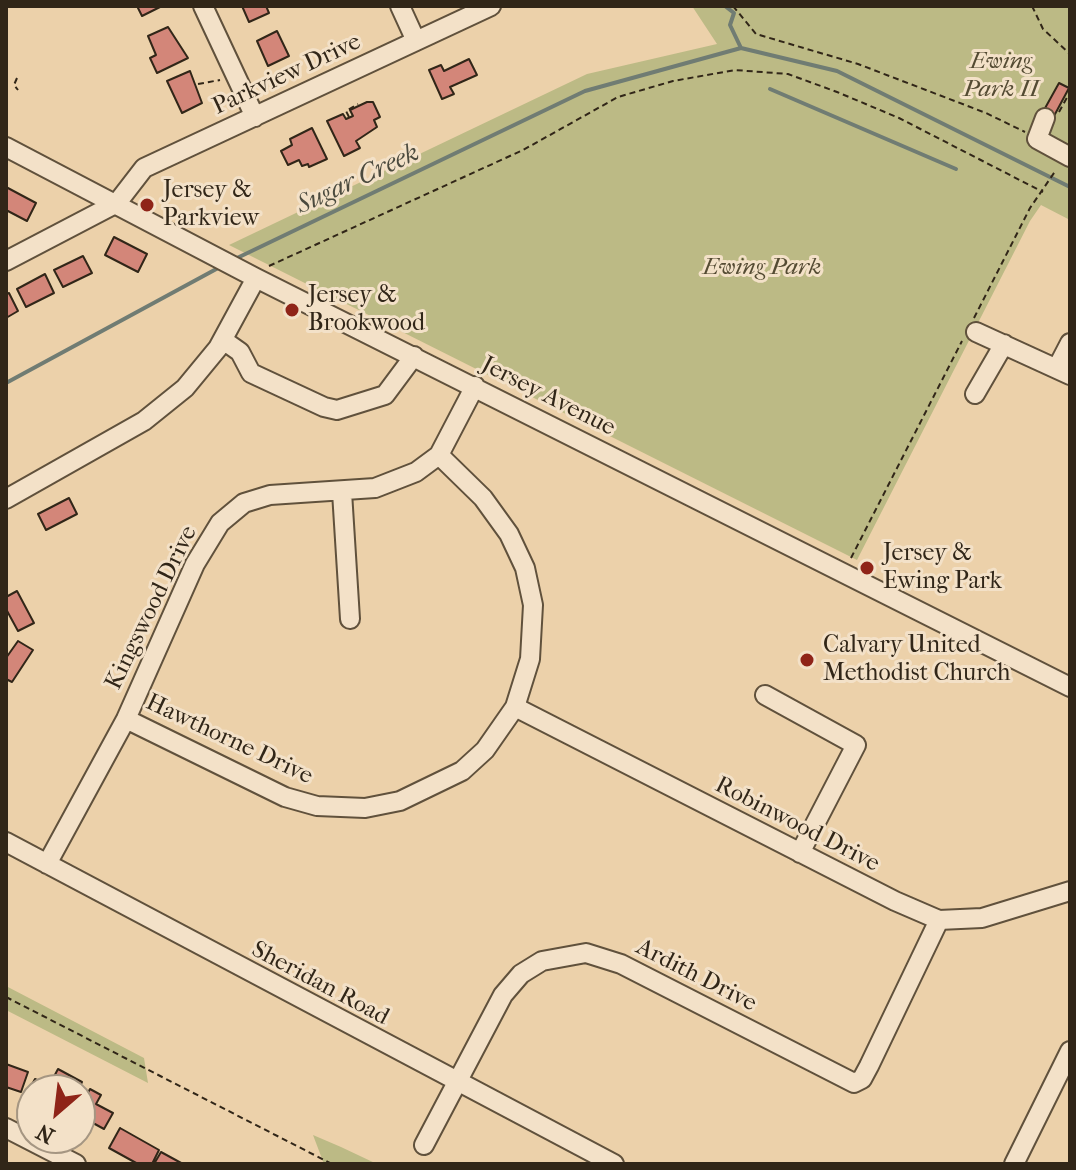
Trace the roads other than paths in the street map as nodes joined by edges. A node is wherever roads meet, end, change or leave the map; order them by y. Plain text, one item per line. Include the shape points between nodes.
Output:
1 (203, 6) edge
2 (400, 6) edge
3 (491, 6) edge
4 (416, 41) junction
5 (255, 117) junction
6 (1045, 118) dead end
7 (6, 147) edge
8 (1064, 162) edge
9 (117, 203) junction
10 (6, 261) edge
11 (257, 272) junction
12 (969, 334) road end
13 (223, 340) junction
14 (1070, 343) edge
15 (1004, 344) junction
16 (414, 356) junction
17 (1064, 372) edge
18 (475, 386) junction
19 (975, 394) dead end
20 (439, 455) junction
21 (342, 492) junction
22 (6, 499) edge
23 (350, 619) dead end
24 (1070, 687) edge
25 (765, 695) dead end
26 (515, 707) junction
27 (126, 719) junction
28 (6, 842) edge
29 (800, 853) junction
30 (47, 864) junction
31 (1070, 891) edge
32 (939, 920) junction
33 (1070, 1051) edge
34 (458, 1083) junction
35 (6, 1128) edge
36 (424, 1145) dead end
37 (76, 1164) edge
38 (614, 1164) edge
39 (1014, 1164) edge

1 - 5 street
2 - 4 street
3 - 4 street, Parkview Drive
4 - 5 street, Parkview Drive
5 - 9 street, Parkview Drive via 144,168
6 - 8 street via 1037,139
7 - 9 street, Jersey Avenue
9 - 10 street
9 - 11 street, Jersey Avenue
11 - 13 street
11 - 16 street, Jersey Avenue
12 - 15 street
13 - 16 street via 240,352 251,373 337,410 385,395
13 - 22 street via 185,388 144,421
14 - 17 street
15 - 17 street
15 - 19 street
16 - 18 street, Jersey Avenue
18 - 20 street, Kingswood Drive
18 - 24 street, Jersey Avenue
20 - 21 street, Kingswood Drive via 390,484
20 - 26 street, Hawthorne Drive via 497,514 525,568 533,605 533,643
21 - 23 street
21 - 27 street, Kingswood Drive via 270,495 228,515 195,564
25 - 29 street via 856,745
26 - 27 street, Hawthorne Drive via 485,750 455,775 416,796 351,809 285,797
26 - 29 street, Robinwood Drive
27 - 30 street, Kingswood Drive
28 - 30 street, Sheridan Road
29 - 32 street, Robinwood Drive
30 - 34 street, Sheridan Road
31 - 32 street, Robinwood Drive via 982,918
32 - 34 street, Ardith Drive via 859,1082 848,1082 621,964 577,953 542,961 512,983
33 - 39 street
34 - 36 street, Ardith Drive
34 - 38 street, Sheridan Road
35 - 37 street

